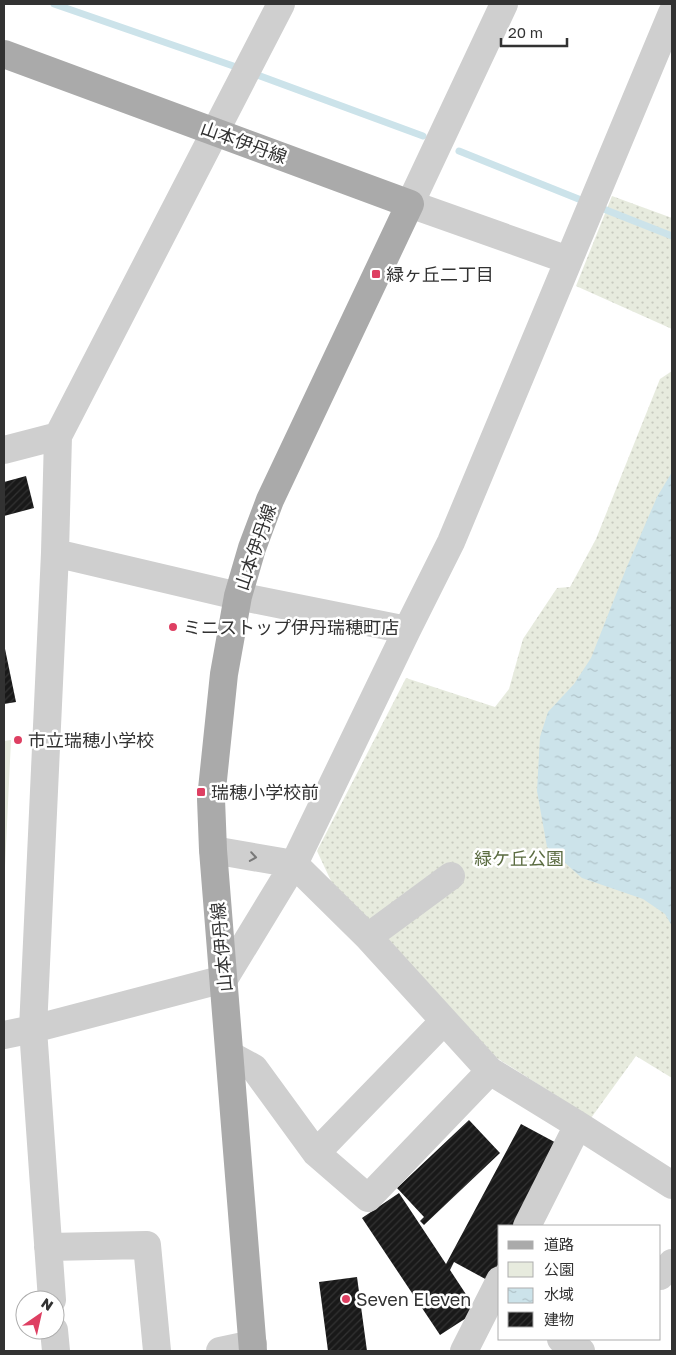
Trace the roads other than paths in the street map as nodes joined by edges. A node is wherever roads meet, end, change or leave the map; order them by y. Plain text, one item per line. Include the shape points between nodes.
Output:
1 (281, 4) edge
2 (504, 4) edge
3 (672, 13) edge
4 (4, 54) edge
5 (214, 131) junction
6 (410, 204) junction
7 (568, 260) junction
8 (58, 436) junction
9 (4, 450) edge
10 (55, 553) junction
11 (238, 596) junction
12 (407, 630) junction
13 (213, 850) junction
14 (294, 864) junction
15 (451, 876) dead end
16 (368, 938) junction
17 (224, 979) junction
18 (444, 1021) junction
19 (33, 1029) junction
20 (4, 1035) edge
21 (230, 1055) junction
22 (490, 1071) junction
23 (578, 1125) junction
24 (316, 1152) junction
25 (672, 1185) edge
26 (528, 1225) edge
27 (48, 1247) junction
28 (672, 1264) edge
29 (661, 1275) edge
30 (498, 1284) edge
31 (51, 1290) edge
32 (563, 1340) edge
33 (596, 1340) edge
34 (253, 1348) edge
35 (156, 1351) edge
36 (220, 1351) edge
37 (464, 1351) edge
38 (581, 1351) edge
39 (585, 1351) edge

1 - 5 street
2 - 6 street
3 - 7 street
4 - 5 main road, 山本伊丹線
5 - 6 main road, 山本伊丹線
5 - 8 street
6 - 7 street
6 - 11 main road, 山本伊丹線 via 270,500
7 - 12 street via 451,542
8 - 9 street
8 - 10 street
10 - 11 street
10 - 19 street
11 - 12 street
11 - 13 main road, 山本伊丹線 via 224,674 211,799
12 - 14 street
13 -> 14 street
13 - 17 main road, 山本伊丹線
14 - 16 street
14 - 17 street
15 - 16 street
16 - 18 street
17 - 19 street
17 - 21 main road, 山本伊丹線
18 - 22 street
18 - 24 street
19 - 20 street
19 - 27 street
21 - 24 street via 254,1068
21 - 34 main road, 山本伊丹線
22 - 23 street
22 - 24 street via 368,1198
23 - 25 street
23 - 26 street
27 - 31 street
27 - 35 street via 147,1245
28 - 29 street
30 - 37 street
32 - 38 street
33 - 39 street
34 - 36 street

